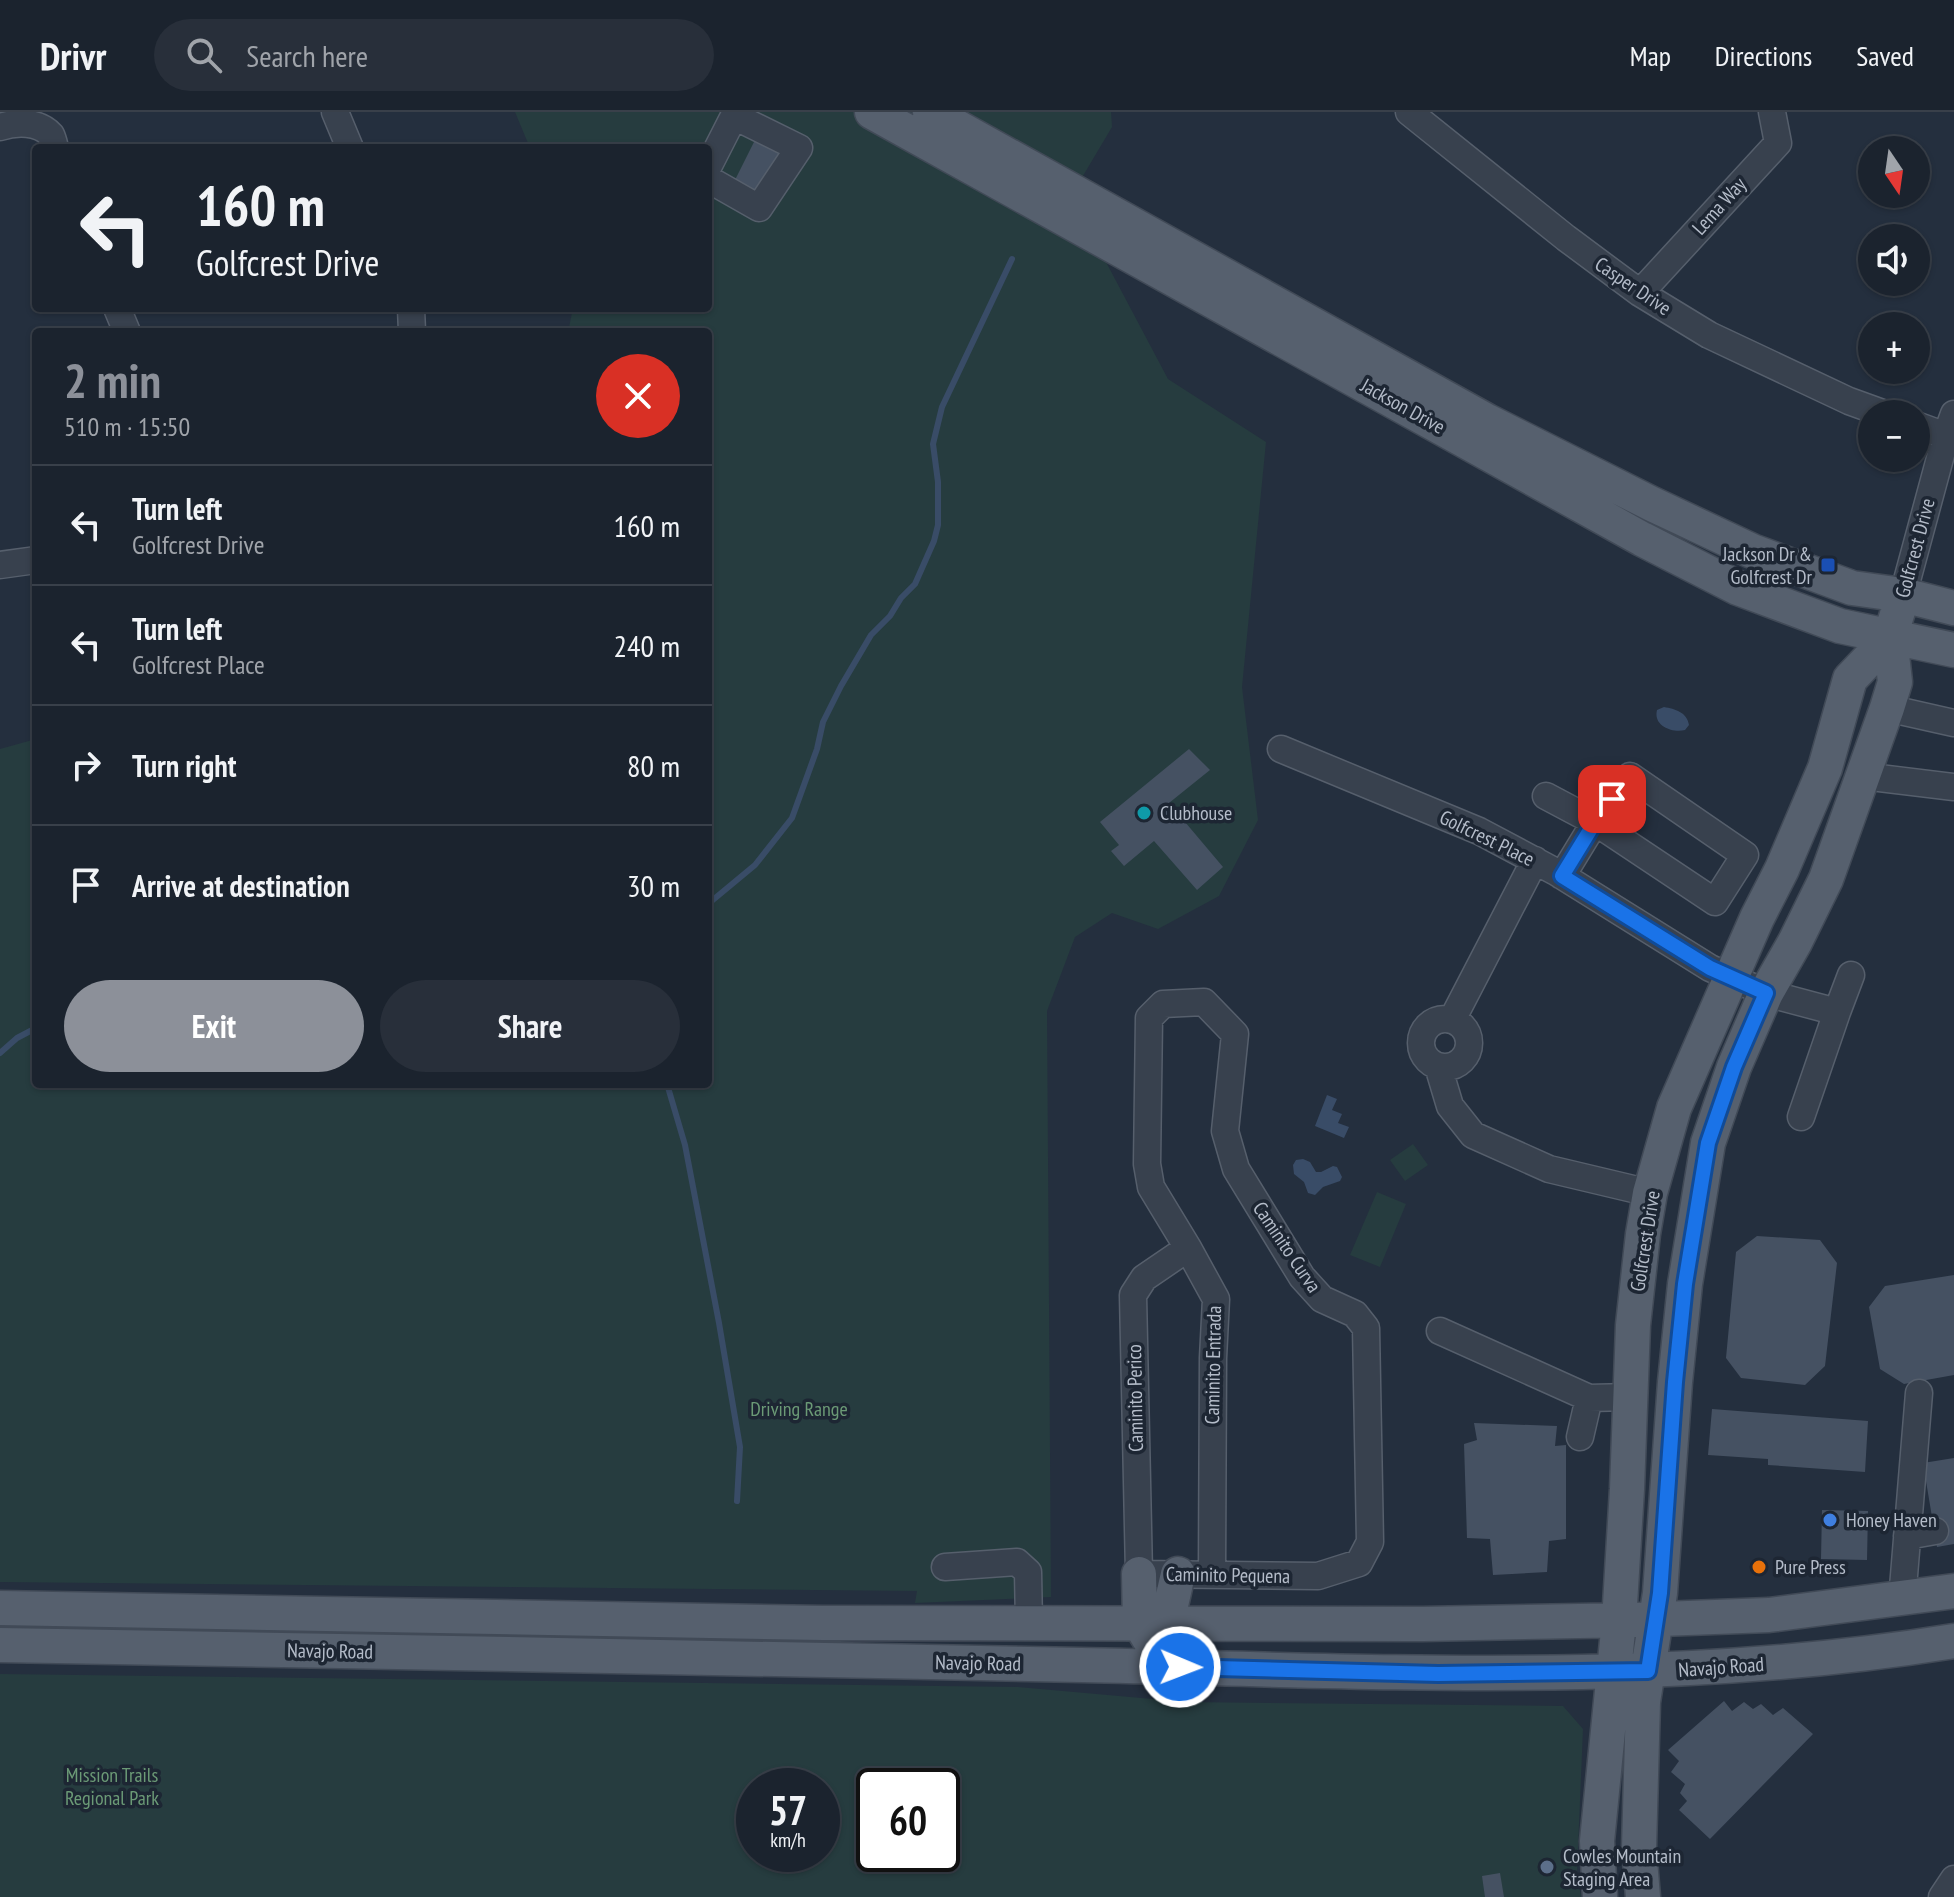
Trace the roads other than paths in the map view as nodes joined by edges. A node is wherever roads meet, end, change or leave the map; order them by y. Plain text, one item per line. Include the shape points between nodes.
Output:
1 (335, 112) edge
2 (872, 112) edge
3 (930, 112) edge
4 (1409, 112) edge
5 (1772, 112) edge
6 (731, 114) edge
7 (6, 125) edge
8 (53, 144) edge
9 (348, 144) edge
10 (712, 158) edge
11 (712, 181) edge
12 (1640, 293) junction
13 (1858, 404) edge
14 (1950, 425) edge
15 (32, 561) edge
16 (0, 565) edge
17 (1903, 595) junction
18 (1954, 608) edge
19 (1890, 637) junction
20 (1954, 650) edge
21 (1887, 708) junction
22 (1954, 723) edge
23 (1281, 749) dead end
24 (1863, 776) junction
25 (1954, 787) edge
26 (1546, 796) dead end
27 (1595, 822) junction
28 (1745, 855) junction
29 (1535, 860) junction
30 (1782, 869) junction
31 (1562, 876) junction
32 (1715, 902) junction
33 (1757, 918) junction
34 (1851, 975) dead end
35 (1731, 978) junction
36 (1766, 993) junction
37 (1837, 1012) junction
38 (1149, 1031) joint
39 (1801, 1117) dead end
40 (1650, 1193) junction
41 (1188, 1248) junction
42 (1440, 1331) dead end
43 (1919, 1393) dead end
44 (1630, 1397) junction
45 (1589, 1398) junction
46 (1580, 1437) dead end
47 (1935, 1531) dead end
48 (1907, 1536) junction
49 (945, 1567) dead end
50 (1212, 1573) junction
51 (1139, 1574) junction
52 (1178, 1574) junction
53 (1318, 1576) joint
54 (1954, 1591) edge
55 (1902, 1600) junction
56 (0, 1608) edge
57 (1655, 1620) junction
58 (1619, 1621) junction
59 (1029, 1624) junction
60 (1155, 1633) junction
61 (1954, 1641) edge
62 (0, 1645) edge
63 (926, 1662) junction
64 (1212, 1668) junction
65 (1648, 1671) junction
66 (1614, 1672) junction
67 (1954, 1879) edge
68 (1600, 1897) edge
69 (1643, 1897) edge
70 (1942, 1897) edge

1 - 9 street
2 - 19 main road, Jackson Drive via 1642,539 1738,588 1840,626
3 - 17 main road, Jackson Drive via 1487,421 1638,498 1752,551 1852,588
4 - 12 street, Casper Drive
5 - 12 street, Lema Way via 1778,143
6 - 10 street
6 - 11 street via 799,148 759,208
7 - 8 street via 34,125 50,135
12 - 13 street, Casper Drive via 1709,335
14 - 17 street, Golfcrest Drive
15 - 16 street
17 - 18 main road, Jackson Drive
17 - 19 main road, Golfcrest Drive
19 - 20 main road, Jackson Drive
19 - 21 main road, Golfcrest Drive via 1895,682
19 - 30 main road, Golfcrest Drive via 1850,679 1825,768
21 - 22 street
21 - 24 main road, Golfcrest Drive
23 - 29 street, Golfcrest Place via 1479,831
24 - 25 street
24 - 36 main road, Golfcrest Drive via 1826,879
26 - 27 street
27 - 28 street via 1630,776
27 - 31 street
27 - 32 street
28 - 30 street
28 - 32 street
29 - 31 street, Golfcrest Place
29 - 40 street via 1452,1020 1430,1025 1422,1048 1438,1066 1450,1106 1473,1135 1549,1169
30 - 33 main road, Golfcrest Drive
31 - 35 street, Golfcrest Place
32 - 33 street
33 - 35 main road, Golfcrest Drive
34 - 37 street
35 - 36 street, Golfcrest Place
35 - 40 main road, Golfcrest Drive via 1674,1108
36 - 37 street, Golfcrest Place
36 - 57 main road, Golfcrest Drive via 1708,1143 1685,1284
37 - 39 street
38 - 41 street, Caminito Entrada via 1151,1187
38 - 53 street, Caminito Curva via 1149,1018 1163,1004 1204,1002 1235,1034 1225,1131 1236,1169 1302,1277 1322,1299 1355,1314 1366,1328 1370,1542 1359,1563
40 - 44 main road, Golfcrest Drive via 1633,1325
41 - 50 street, Caminito Entrada via 1216,1299
41 - 51 street, Caminito Perico via 1144,1278 1133,1295
42 - 45 street
43 - 48 street
44 - 45 street
44 - 58 main road, Golfcrest Drive
45 - 46 street
47 - 48 street
48 - 55 street
49 - 59 street via 1017,1562 1028,1572
50 - 52 street, Caminito Pequena
50 - 53 street, Caminito Pequena
51 - 52 street, Caminito Pequena
51 - 60 main road
52 - 60 main road
54 - 55 main road, Navajo Road
55 - 57 main road, Navajo Road via 1769,1615
56 - 59 main road, Navajo Road
57 - 58 main road, Navajo Road
57 - 65 main road, Golfcrest Drive
58 - 60 main road, Navajo Road
58 - 66 main road, Golfcrest Drive
59 - 60 main road, Navajo Road
60 - 63 main road via 1003,1648
60 - 64 main road
61 - 65 main road, Navajo Road
62 - 63 main road, Navajo Road
63 - 64 main road, Navajo Road
64 - 66 main road, Navajo Road
65 - 66 main road, Navajo Road
65 - 69 main road, Golfcrest Drive via 1639,1848
66 - 68 main road, Golfcrest Drive via 1597,1841
67 - 70 street

